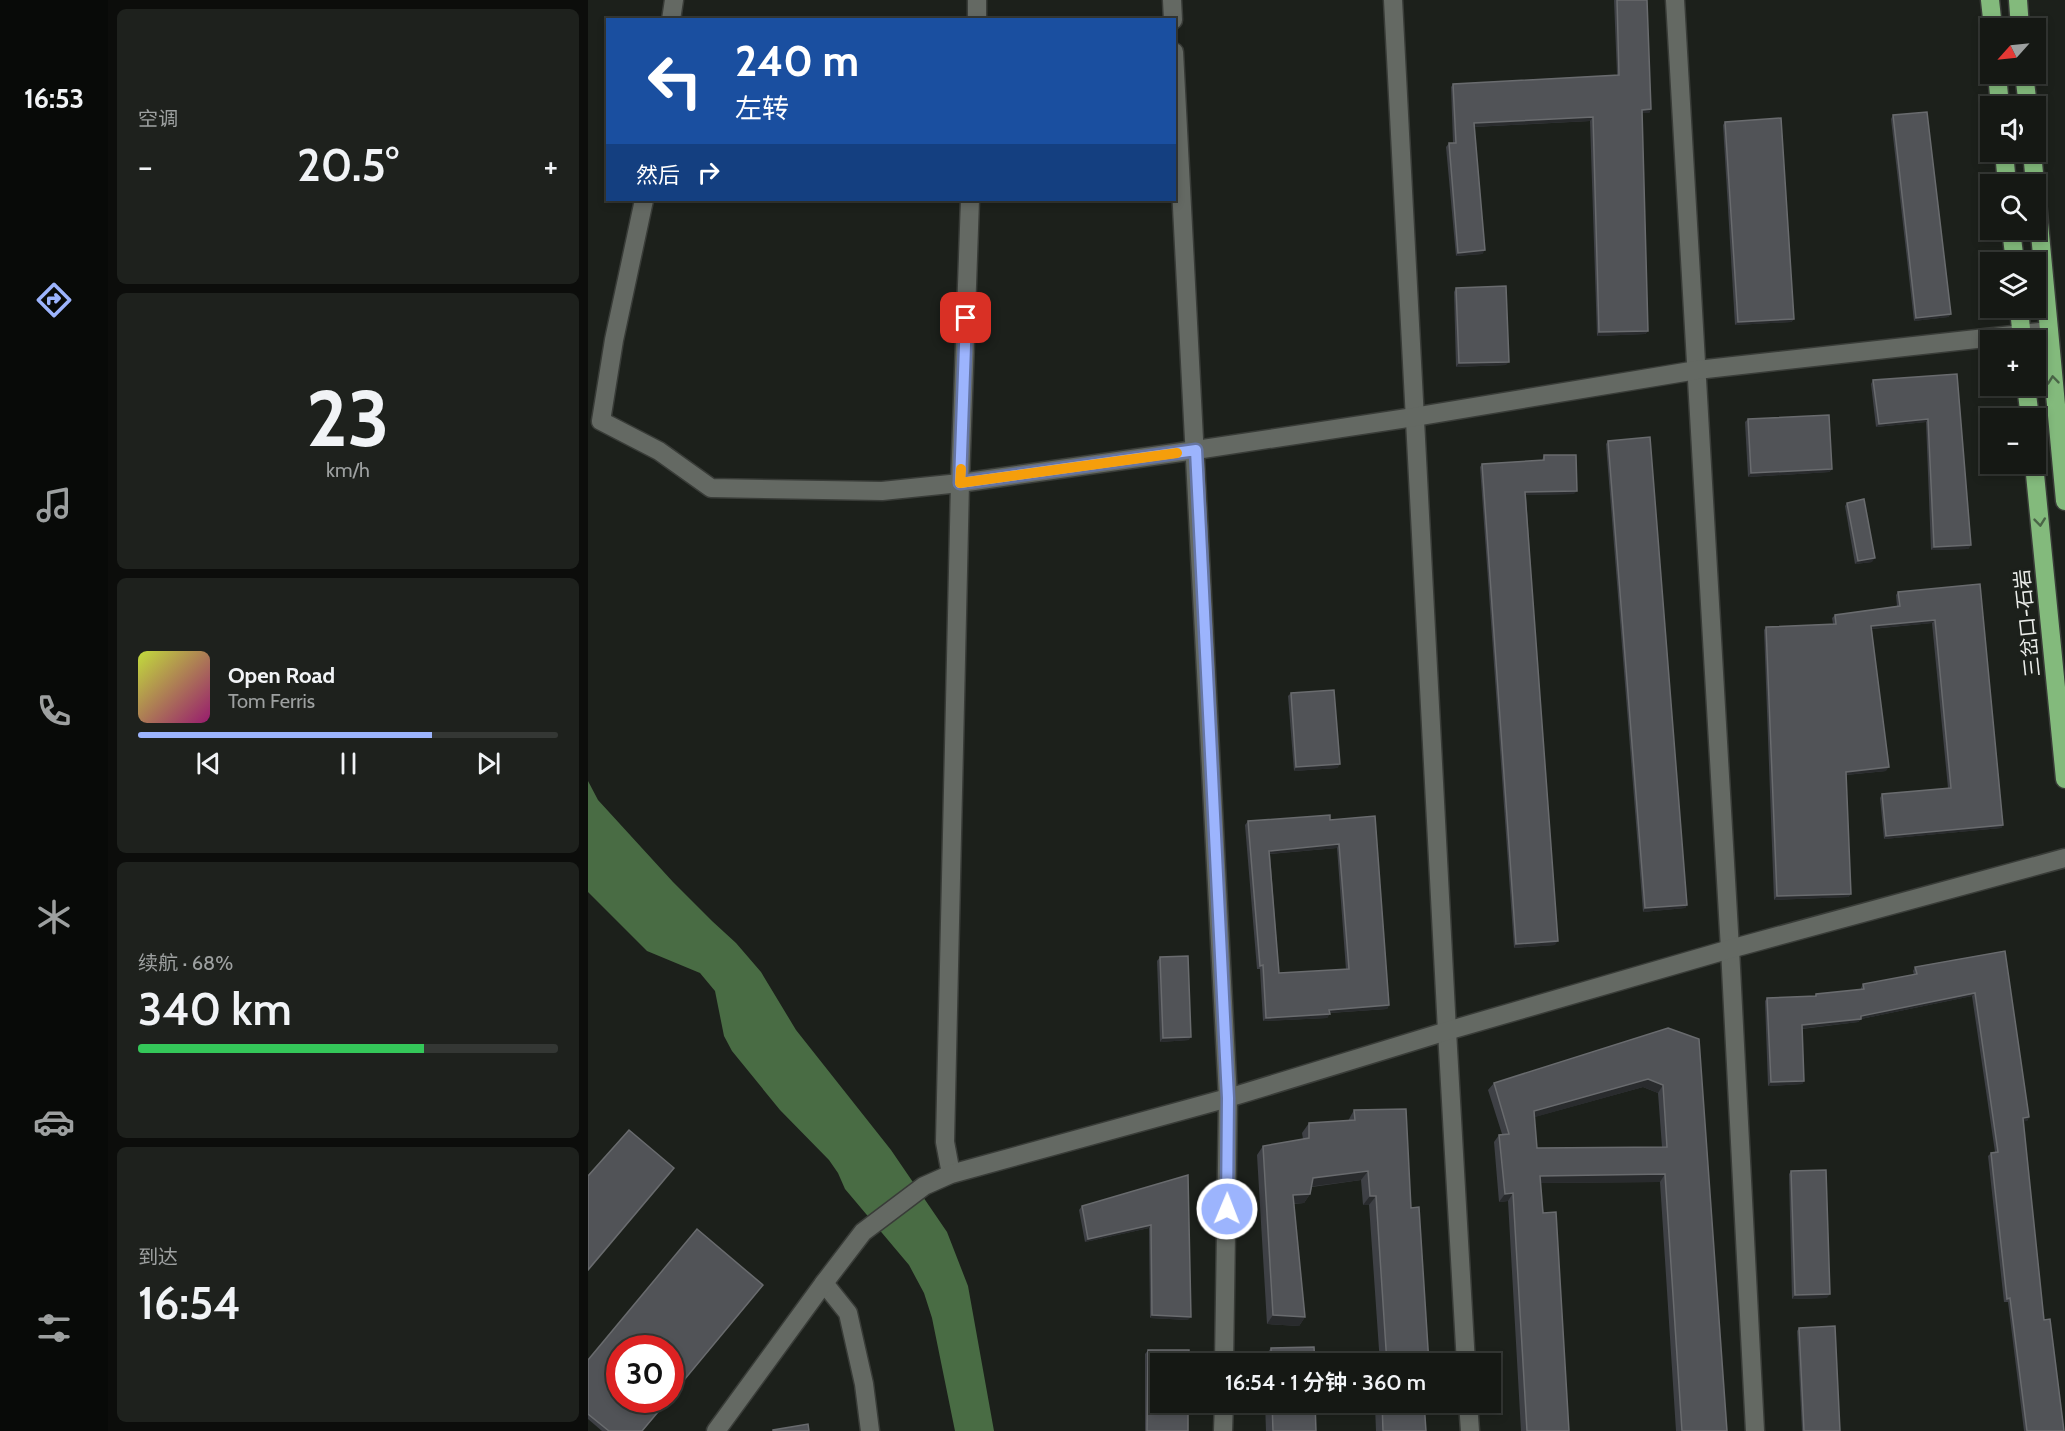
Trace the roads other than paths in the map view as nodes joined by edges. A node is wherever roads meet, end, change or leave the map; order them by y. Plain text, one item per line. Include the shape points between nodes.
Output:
1 (674, 0) edge
2 (977, 0) edge
3 (1172, 0) edge
4 (1393, 0) edge
5 (1675, 0) edge
6 (1990, 0) edge
7 (2018, 0) edge
8 (671, 18) edge
9 (977, 18) edge
10 (1173, 18) edge
11 (1992, 18) edge
12 (2019, 18) edge
13 (1176, 88) edge
14 (644, 201) edge
15 (970, 201) edge
16 (2041, 240) edge
17 (2049, 331) junction
18 (2046, 332) edge
19 (1980, 341) edge
20 (1696, 370) junction
21 (1414, 417) junction
22 (1196, 450) junction
23 (2035, 474) edge
24 (960, 483) junction
25 (2065, 501) edge
26 (2065, 779) edge
27 (2065, 858) edge
28 (1730, 949) junction
29 (1447, 1030) junction
30 (1228, 1098) junction
31 (951, 1174) junction
32 (824, 1283) junction
33 (1224, 1353) edge
34 (1465, 1353) edge
35 (1224, 1413) edge
36 (1469, 1413) edge
37 (716, 1431) edge
38 (870, 1431) edge
39 (1223, 1431) edge
40 (1470, 1431) edge
41 (1755, 1431) edge

1 - 8 street
2 - 9 street
3 - 10 street
4 - 21 street
5 - 20 street
6 - 11 highway
7 - 12 highway
13 - 22 street
14 - 24 street via 601,421 659,451 711,488 882,490
15 - 24 street
16 - 17 highway
17 - 18 street
25 -> 17 highway
19 - 20 street
20 - 21 street
20 - 28 street
21 - 22 street
21 - 29 street
22 - 24 street
22 - 30 street
23 -> 26 highway, 三岔口-石岩
24 - 31 street via 945,1142
27 - 28 street
28 - 29 street
28 - 41 street
29 - 30 street
29 - 34 street
30 - 31 street
30 - 33 street
31 - 32 street via 924,1186 863,1233
32 - 37 street
32 - 38 street via 848,1313
35 - 39 street
36 - 40 street

